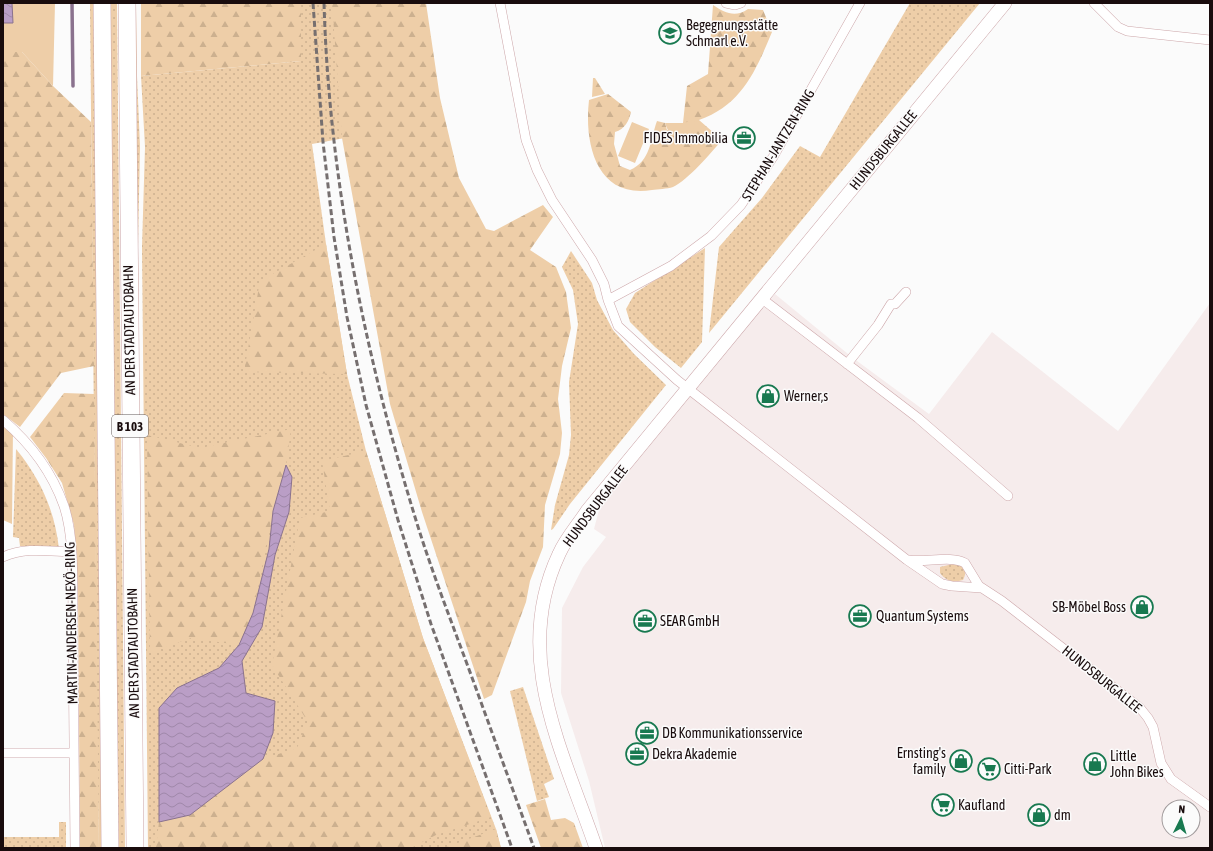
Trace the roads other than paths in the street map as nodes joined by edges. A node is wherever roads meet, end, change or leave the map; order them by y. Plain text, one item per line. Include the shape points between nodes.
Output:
1 (102, 3) edge
2 (127, 3) edge
3 (500, 3) edge
4 (726, 3) edge
5 (741, 3) edge
6 (860, 3) edge
7 (1005, 3) edge
8 (1094, 3) edge
9 (1210, 40) edge
10 (906, 292) dead end
11 (762, 298) junction
12 (608, 300) junction
13 (847, 364) junction
14 (689, 389) junction
15 (3, 420) edge
16 (1008, 496) dead end
17 (71, 552) junction
18 (3, 557) edge
19 (907, 560) junction
20 (982, 588) junction
21 (3, 753) edge
22 (74, 753) junction
23 (1210, 807) edge
24 (75, 848) edge
25 (110, 848) edge
26 (135, 848) edge
27 (596, 848) edge

1 - 25 highway, AN DER STADTAUTOBAHN / B 103
2 - 26 highway, AN DER STADTAUTOBAHN / B 103
3 - 12 street via 526,140 552,200 592,260 604,284
4 - 5 street
6 - 12 street, STEPHAN-JANTZEN-RING via 773,157 741,206 711,236 671,266
7 - 11 street, HUNDSBURGALLEE
8 - 9 street via 1109,20 1127,32
10 - 13 street via 895,304 891,304
11 - 13 street
11 - 14 street, HUNDSBURGALLEE
12 - 14 street via 618,326
13 - 16 street via 918,418
14 - 19 street, HUNDSBURGALLEE
14 - 27 street, HUNDSBURGALLEE via 570,534 560,552 546,590 539,636 544,695
15 - 17 street, MARTIN-ANDERSEN-NEXÖ-RING via 27,443 55,484 67,520
17 - 18 street via 15,551
17 - 22 street, MARTIN-ANDERSEN-NEXÖ-RING
19 - 20 street, HUNDSBURGALLEE via 942,584
19 - 20 street, HUNDSBURGALLEE via 960,561 968,567 974,580
20 - 23 street, HUNDSBURGALLEE via 1140,708 1153,727 1161,763 1171,779
21 - 22 street
22 - 24 street, MARTIN-ANDERSEN-NEXÖ-RING

